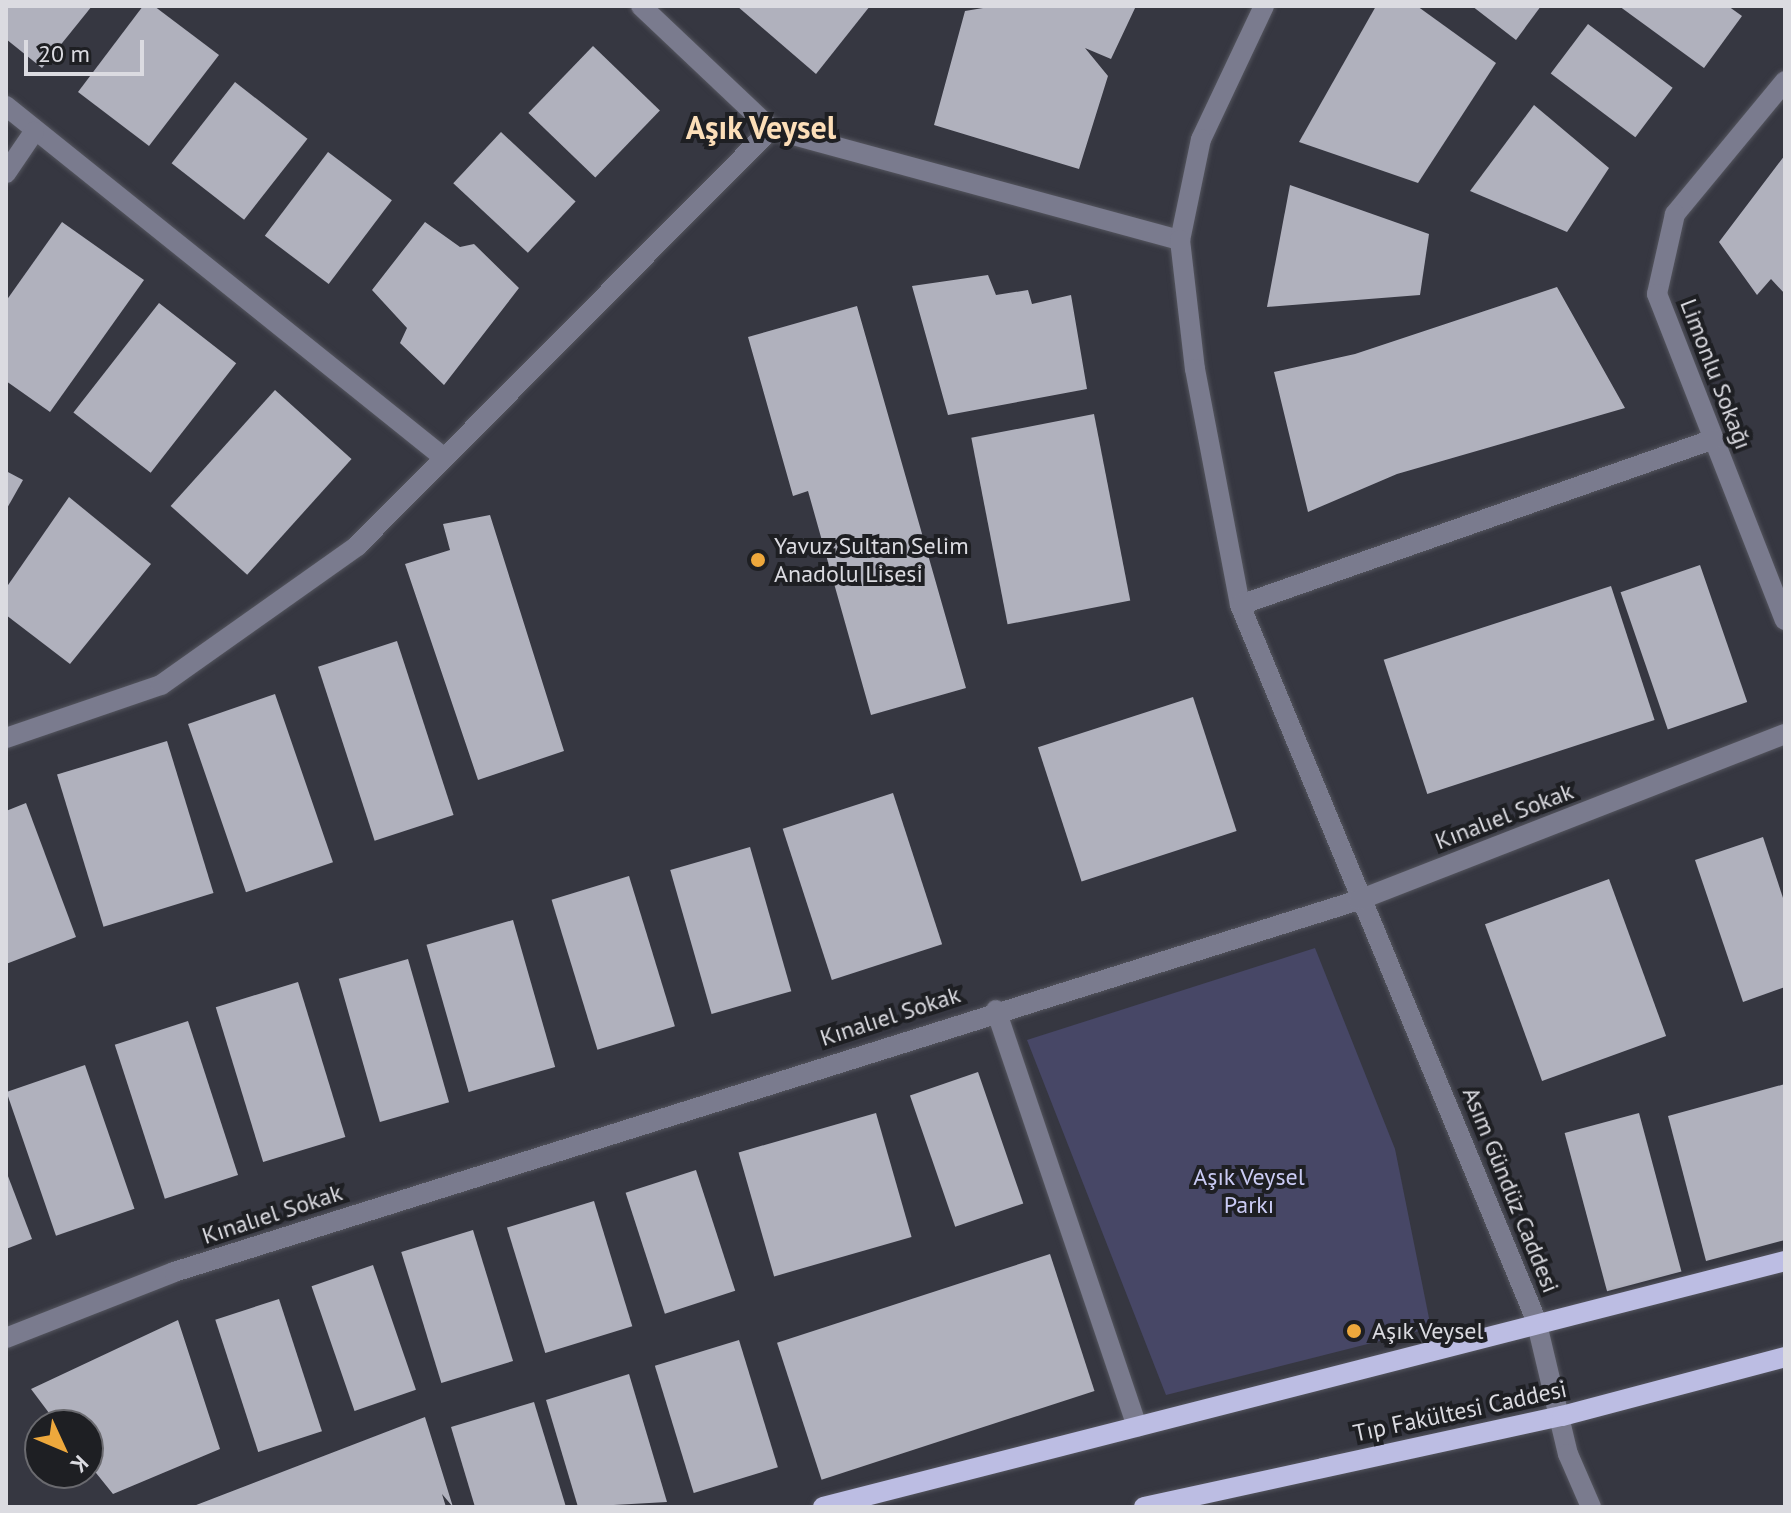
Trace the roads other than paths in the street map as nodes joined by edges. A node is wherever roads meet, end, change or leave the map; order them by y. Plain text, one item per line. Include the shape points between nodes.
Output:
1 (641, 6) edge
2 (1264, 6) edge
3 (1785, 81) edge
4 (6, 106) edge
5 (771, 129) junction
6 (34, 132) junction
7 (6, 173) edge
8 (1180, 240) junction
9 (1714, 439) junction
10 (443, 457) junction
11 (1240, 605) junction
12 (1785, 620) edge
13 (1785, 734) edge
14 (6, 738) edge
15 (1359, 900) junction
16 (996, 1010) junction
17 (1785, 1261) edge
18 (1536, 1320) junction
19 (6, 1338) edge
20 (1785, 1357) edge
21 (1562, 1416) junction
22 (1137, 1427) junction
23 (823, 1507) edge
24 (1144, 1507) edge
25 (1591, 1507) edge

1 - 5 street
2 - 8 street, Asım Gündüz Caddesi via 1201,139
3 - 9 street, Limonlu Sokağı via 1675,214 1657,294
4 - 6 street
5 - 8 street
5 - 10 street
6 - 7 street
6 - 10 street
8 - 11 street, Asım Gündüz Caddesi via 1195,369
9 - 11 street
9 - 12 street, Limonlu Sokağı
10 - 14 street via 357,546 161,685
11 - 15 street, Asım Gündüz Caddesi
13 - 15 street, Kınalıel Sokak
15 - 16 street, Kınalıel Sokak
15 - 18 street, Asım Gündüz Caddesi
16 - 19 street, Kınalıel Sokak via 174,1272
16 - 22 street
17 - 18 main road
18 - 21 street, Asım Gündüz Caddesi
18 - 22 main road
20 - 21 main road, Tıp Fakültesi Caddesi
21 - 24 main road, Tıp Fakültesi Caddesi
21 - 25 street, Asım Gündüz Caddesi via 1568,1454
22 - 23 main road

